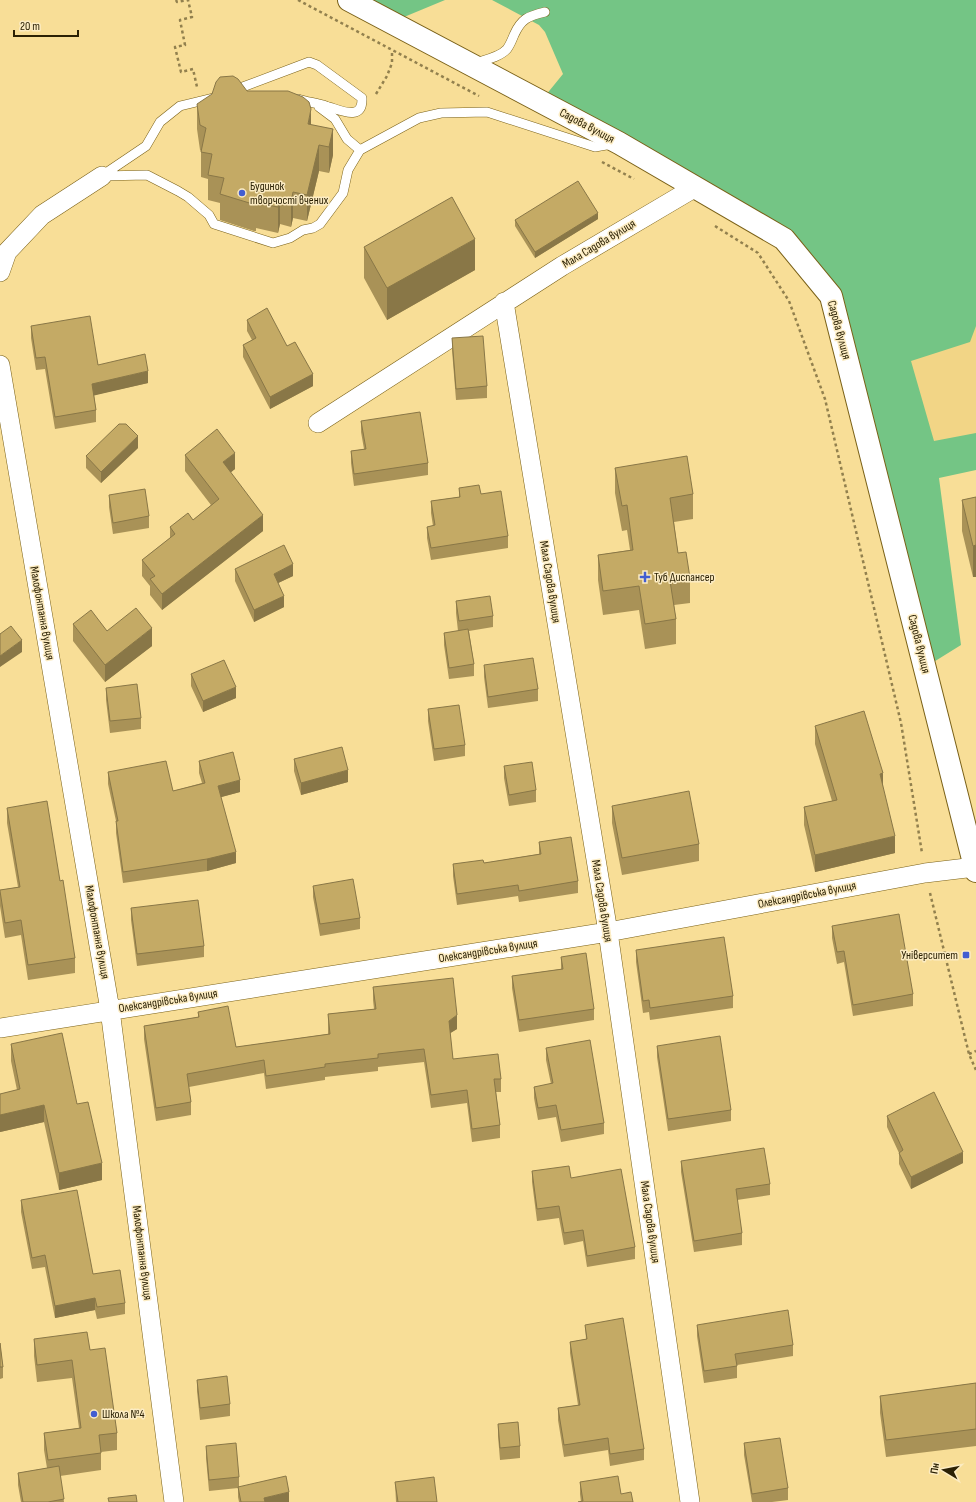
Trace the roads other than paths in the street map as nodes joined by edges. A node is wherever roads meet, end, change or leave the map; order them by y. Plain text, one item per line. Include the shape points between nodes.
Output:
1 (349, 0) edge
2 (545, 12) dead end
3 (472, 65) junction
4 (256, 92) edge
5 (226, 95) junction
6 (290, 97) edge
7 (316, 104) junction
8 (619, 143) junction
9 (360, 150) junction
10 (102, 176) junction
11 (694, 188) junction
12 (0, 272) edge
13 (504, 302) junction
14 (0, 365) edge
15 (318, 423) dead end
16 (975, 869) edge
17 (608, 932) junction
18 (110, 1010) junction
19 (0, 1028) edge
20 (174, 1502) edge
21 (690, 1502) edge

1 - 3 street, Садова вулиця
2 - 3 lane via 523,20 506,49 499,55
3 - 8 street, Садова вулиця
4 - 5 lane
5 - 7 lane via 309,62 317,65 362,98 362,105 356,112 346,113
5 - 10 lane via 180,106 160,122 146,146
6 - 7 lane
7 - 9 lane via 334,119 347,139
8 - 9 lane via 595,147 487,112 441,113 419,118
8 - 11 street, Садова вулиця
9 - 10 lane via 348,170 343,193 320,224 273,243 214,224 209,215 188,197 147,175
10 - 12 street via 42,215 7,252
11 - 13 street, Мала Садова вулиця
11 - 16 street, Садова вулиця via 784,239 831,296
13 - 15 street, Мала Садова вулиця
13 - 17 street, Мала Садова вулиця
14 - 18 street, Малофонтанна вулиця
16 - 17 street, Олександрівська вулиця via 925,873
17 - 18 street, Олександрівська вулиця
17 - 21 street, Мала Садова вулиця
18 - 19 street, Олександрівська вулиця
18 - 20 street, Малофонтанна вулиця

